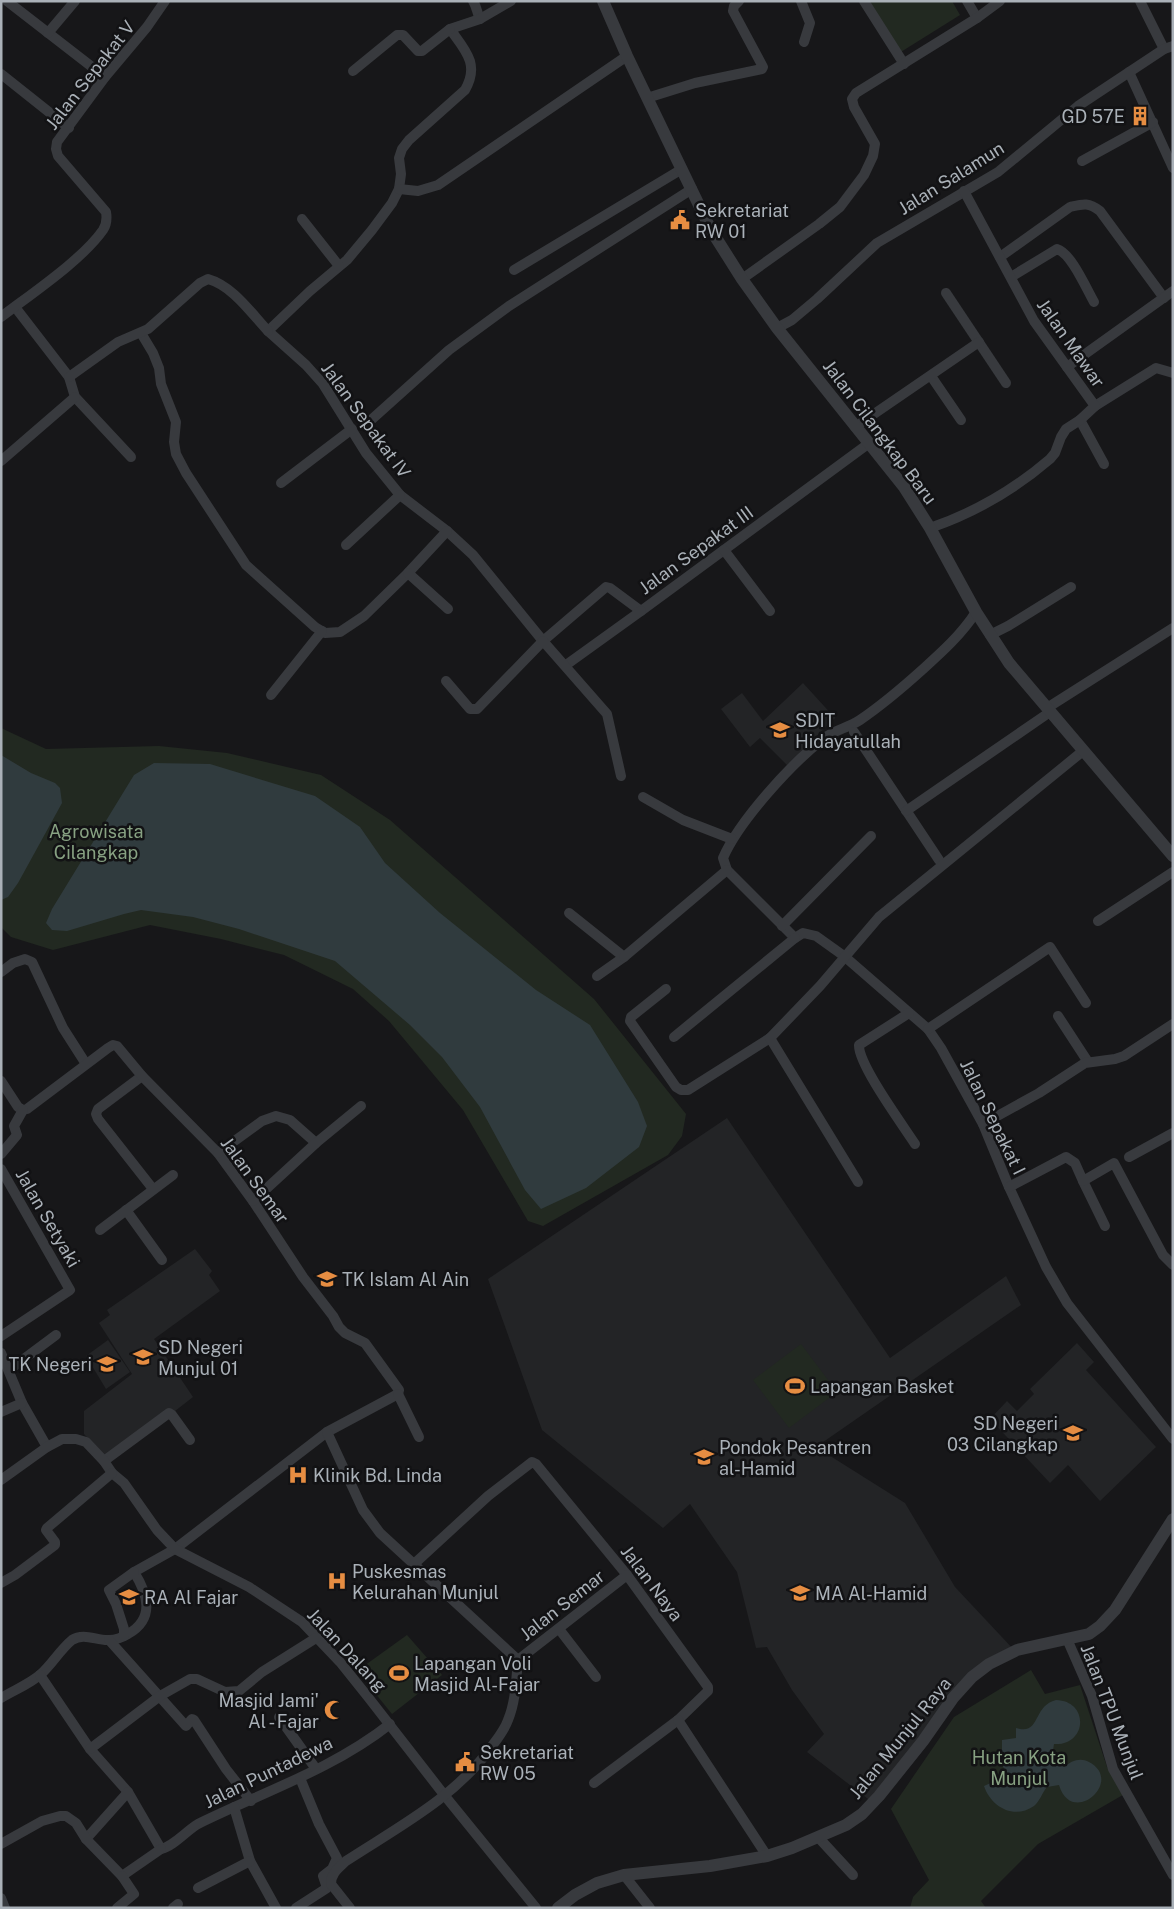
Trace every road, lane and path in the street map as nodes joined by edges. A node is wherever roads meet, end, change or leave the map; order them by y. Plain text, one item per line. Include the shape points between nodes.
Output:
1 (7, 1) edge
2 (74, 1) edge
3 (165, 1) edge
4 (473, 1) edge
5 (511, 1) edge
6 (603, 1) edge
7 (739, 1) edge
8 (801, 1) edge
9 (864, 1) edge
10 (967, 1) edge
11 (1000, 1) edge
12 (1140, 1) edge
13 (977, 18) junction
14 (480, 19) junction
15 (450, 29) junction
16 (48, 33) junction
17 (804, 42) dead end
18 (1168, 48) edge
19 (627, 56) junction
20 (904, 64) junction
21 (353, 70) dead end
22 (1129, 72) junction
23 (1, 74) edge
24 (106, 77) junction
25 (647, 98) junction
26 (1153, 122) junction
27 (69, 128) junction
28 (1082, 161) dead end
29 (1173, 168) edge
30 (682, 169) junction
31 (399, 189) junction
32 (692, 189) junction
33 (964, 191) junction
34 (302, 219) dead end
35 (1000, 257) junction
36 (339, 266) junction
37 (514, 270) dead end
38 (1011, 277) junction
39 (742, 280) junction
40 (1173, 291) edge
41 (946, 293) dead end
42 (1164, 298) junction
43 (1094, 302) dead end
44 (15, 306) junction
45 (1, 317) edge
46 (777, 328) junction
47 (268, 331) junction
48 (141, 333) junction
49 (980, 344) junction
50 (1067, 367) junction
51 (1173, 373) edge
52 (69, 377) junction
53 (932, 379) junction
54 (1006, 384) dead end
55 (75, 397) junction
56 (1095, 406) junction
57 (371, 420) dead end
58 (961, 420) dead end
59 (1080, 420) junction
60 (352, 429) junction
61 (857, 429) junction
62 (868, 444) junction
63 (131, 457) dead end
64 (1, 461) edge
65 (1104, 464) dead end
66 (281, 482) dead end
67 (400, 495) junction
68 (930, 528) junction
69 (447, 531) junction
70 (346, 545) dead end
71 (724, 550) junction
72 (408, 573) junction
73 (1071, 587) dead end
74 (448, 610) dead end
75 (641, 611) junction
76 (770, 611) dead end
77 (976, 612) junction
78 (1173, 628) edge
79 (322, 631) junction
80 (990, 635) junction
81 (544, 641) junction
82 (566, 665) junction
83 (446, 681) dead end
84 (271, 695) dead end
85 (1049, 710) junction
86 (854, 732) dead end
87 (1083, 751) junction
88 (621, 776) dead end
89 (643, 797) dead end
90 (906, 811) junction
91 (871, 836) dead end
92 (732, 839) junction
93 (1173, 856) edge
94 (939, 860) dead end
95 (727, 870) junction
96 (1173, 872) edge
97 (569, 913) dead end
98 (1098, 921) dead end
99 (782, 926) junction
100 (795, 938) junction
101 (844, 956) junction
102 (624, 957) junction
103 (1, 972) edge
104 (597, 976) dead end
105 (666, 989) dead end
106 (1086, 1003) dead end
107 (909, 1014) junction
108 (1058, 1016) dead end
109 (1173, 1024) edge
110 (928, 1029) junction
111 (674, 1037) dead end
112 (770, 1038) junction
113 (1088, 1062) junction
114 (86, 1064) junction
115 (142, 1076) junction
116 (1, 1081) edge
117 (361, 1106) dead end
118 (22, 1110) junction
119 (983, 1124) junction
120 (1173, 1133) edge
121 (316, 1143) junction
122 (915, 1144) dead end
123 (218, 1153) junction
124 (1, 1154) edge
125 (1129, 1157) dead end
126 (1, 1168) edge
127 (173, 1175) dead end
128 (1083, 1181) junction
129 (858, 1182) dead end
130 (1009, 1187) junction
131 (153, 1189) junction
132 (253, 1201) junction
133 (126, 1210) junction
134 (1105, 1226) dead end
135 (100, 1230) dead end
136 (162, 1260) dead end
137 (1173, 1265) edge
138 (56, 1335) dead end
139 (1, 1336) edge
140 (1, 1353) edge
141 (9, 1370) junction
142 (398, 1394) junction
143 (22, 1403) junction
144 (1, 1412) edge
145 (327, 1432) junction
146 (419, 1436) dead end
147 (1173, 1439) edge
148 (190, 1440) dead end
149 (47, 1447) junction
150 (104, 1461) junction
151 (112, 1473) junction
152 (1, 1480) edge
153 (1173, 1519) edge
154 (175, 1549) junction
155 (414, 1564) junction
156 (134, 1572) junction
157 (627, 1575) junction
158 (1, 1583) edge
159 (559, 1628) junction
160 (124, 1636) junction
161 (316, 1638) junction
162 (1067, 1639) junction
163 (110, 1640) junction
164 (518, 1660) junction
165 (40, 1675) junction
166 (596, 1677) dead end
167 (160, 1696) junction
168 (1, 1698) edge
169 (279, 1716) dead end
170 (678, 1720) junction
171 (390, 1724) junction
172 (90, 1749) junction
173 (316, 1769) junction
174 (300, 1778) junction
175 (594, 1783) dead end
176 (128, 1792) junction
177 (445, 1796) junction
178 (251, 1801) junction
179 (234, 1807) junction
180 (818, 1837) junction
181 (86, 1839) junction
182 (1, 1844) edge
183 (161, 1849) junction
184 (767, 1856) junction
185 (250, 1861) junction
186 (1173, 1874) edge
187 (624, 1875) junction
188 (853, 1875) dead end
189 (122, 1876) junction
190 (198, 1888) dead end
191 (1, 1898) edge
192 (5, 1908) edge
193 (117, 1908) edge
194 (276, 1908) edge
195 (296, 1908) edge
196 (350, 1908) edge
197 (536, 1908) edge
198 (558, 1908) edge
199 (650, 1908) edge

1 - 16 street
2 - 16 street
3 - 24 street, Jalan Sepakat V
4 - 14 street
5 - 14 street
6 - 19 street, Jalan Cilangkap Baru
7 - 25 street via 733,11 762,69 695,83
8 - 17 street via 810,23
9 - 20 street
10 - 13 street
11 - 13 street
12 - 18 street
13 - 20 street
14 - 15 street
15 - 21 street via 422,51 416,50 403,35 397,34
15 - 31 street via 470,57 470,82 402,149
16 - 24 street
18 - 22 street, Jalan Salamun
19 - 25 street, Jalan Cilangkap Baru
19 - 31 street via 445,181 418,191
20 - 39 street via 856,93 852,99 875,144 873,156 854,190 820,224
22 - 26 street
22 - 33 street, Jalan Salamun via 1078,106 998,172
23 - 27 street
24 - 27 street, Jalan Sepakat V
25 - 30 street, Jalan Cilangkap Baru
26 - 28 street
26 - 29 street
27 - 44 street, Jalan Sepakat V via 57,142 58,156 106,212 104,229 77,258
30 - 32 street, Jalan Cilangkap Baru
30 - 37 street
31 - 36 street via 372,230
32 - 39 street, Jalan Cilangkap Baru via 711,230
32 - 57 street via 509,306 449,350
33 - 35 street, Jalan Mawar
33 - 46 street, Jalan Salamun via 877,243 817,299
34 - 36 street
35 - 38 street, Jalan Mawar
35 - 42 street via 1070,207 1092,204
36 - 47 street
38 - 43 street via 1056,249 1062,250
38 - 50 street, Jalan Mawar via 1034,321
39 - 46 street, Jalan Cilangkap Baru
40 - 42 street
41 - 49 street
42 - 50 street
44 - 45 street, Jalan Sepakat V
44 - 52 street
46 - 61 street, Jalan Cilangkap Baru
47 - 48 street, Jalan Sepakat IV via 229,290 208,279
47 - 60 street, Jalan Sepakat IV via 323,384
48 - 52 street via 126,337
48 - 79 street via 159,368 161,384 176,422 176,454 186,474 246,565
49 - 53 street
49 - 54 street
49 - 61 street
50 - 56 street, Jalan Mawar
51 - 56 street via 1156,368
52 - 55 street
53 - 58 street
53 - 61 street
55 - 63 street
55 - 64 street
56 - 59 street, Jalan Mawar
59 - 65 street
59 - 68 street, Jalan Mawar via 1066,429 1050,459 1011,490
60 - 66 street
60 - 67 street, Jalan Sepakat IV via 366,453
61 - 62 street, Jalan Cilangkap Baru
62 - 68 street, Jalan Cilangkap Baru via 904,487
62 - 71 street, Jalan Sepakat III
67 - 69 street, Jalan Sepakat IV
67 - 70 street
68 - 77 street, Jalan Cilangkap Baru
69 - 72 street
69 - 81 street via 473,555
71 - 75 street, Jalan Sepakat III
71 - 76 street
72 - 74 street
72 - 79 street via 364,616 340,632
73 - 80 street
75 - 81 street, Jalan Sepakat III via 606,587
75 - 82 street
77 - 80 street, Jalan Cilangkap Baru
77 - 92 street via 956,639 886,703 822,739 784,776
78 - 85 street
79 - 84 street
80 - 85 street, Jalan Cilangkap Baru
81 - 82 street
81 - 83 street via 473,710
82 - 88 street via 607,714
85 - 87 street, Jalan Cilangkap Baru
85 - 90 street
86 - 90 street
87 - 93 street, Jalan Cilangkap Baru
87 - 101 street via 886,911
89 - 92 street via 684,820
90 - 94 street
91 - 99 street
92 - 95 street via 723,858
95 - 99 street
95 - 102 street
96 - 98 street
97 - 102 street
99 - 100 street
100 - 101 street, Jalan Sepakat I via 803,933 816,936
100 - 111 street
101 - 107 street, Jalan Sepakat I
101 - 112 street
102 - 104 street
103 - 114 street via 25,959 32,962 63,1028
105 - 112 street via 631,1016 630,1021 681,1090 688,1090
106 - 110 street via 1050,947
107 - 110 street, Jalan Sepakat I
107 - 122 street via 859,1045 859,1050 868,1070
108 - 113 street
109 - 113 street via 1124,1056
110 - 119 street, Jalan Sepakat I via 942,1048
112 - 129 street
113 - 119 street
114 - 115 street, Jalan Semar via 113,1045
114 - 118 street, Jalan Semar
115 - 123 street, Jalan Semar
115 - 131 street via 98,1109 96,1114
116 - 118 street
117 - 121 street
118 - 124 street via 14,1126 17,1135
119 - 130 street, Jalan Sepakat I
120 - 125 street
121 - 123 street via 290,1120 276,1116 262,1121
121 - 132 street
123 - 132 street, Jalan Semar
126 - 139 street, Jalan Setyaki via 70,1290
127 - 131 street
128 - 130 street via 1075,1163 1066,1157
128 - 134 street
128 - 137 street via 1114,1163
130 - 147 street, Jalan Sepakat I via 1046,1267 1067,1303
131 - 133 street
132 - 142 street, Jalan Semar via 339,1327 365,1343 399,1390
133 - 135 street
133 - 136 street
138 - 141 street
140 - 141 street
141 - 143 street
142 - 145 street
142 - 146 street, Jalan Semar
143 - 144 street
143 - 149 street
145 - 154 street
145 - 155 street, Jalan Semar via 369,1520
148 - 150 street via 169,1413
149 - 150 street, Jalan Dalang via 62,1439 76,1439 86,1442
149 - 152 street, Jalan Dalang
150 - 151 street, Jalan Dalang
151 - 154 street, Jalan Dalang via 124,1483 157,1530
151 - 158 street via 47,1528 54,1545
153 - 162 street, Jalan Munjul Raya via 1115,1610 1089,1634
154 - 156 street
154 - 161 street, Jalan Dalang via 249,1587 302,1622
155 - 157 street, Jalan Naya via 488,1496 532,1462
155 - 164 street, Jalan Semar
156 - 160 street via 146,1599 146,1616 141,1624
156 - 160 street via 109,1590
157 - 159 street, Jalan Semar
157 - 170 street, Jalan Naya via 708,1686 706,1695
159 - 164 street, Jalan Semar
159 - 166 street
160 - 163 street
161 - 167 street via 262,1672 239,1691 225,1692 190,1679
161 - 171 street, Jalan Dalang via 340,1662
162 - 180 street, Jalan Munjul Raya via 1017,1650 972,1677 907,1762 862,1814
162 - 186 street, Jalan TPU Munjul via 1092,1696 1113,1769
163 - 165 street via 87,1636 74,1639
163 - 167 street
164 - 177 street via 508,1720 476,1767
165 - 168 street
165 - 172 street
167 - 172 street
167 - 178 street via 186,1726 194,1720
169 - 173 street
170 - 175 street, Jalan Naya
170 - 184 street
171 - 173 street, Jalan Puntadewa
171 - 177 street, Jalan Dalang
172 - 176 street
173 - 174 street, Jalan Puntadewa
174 - 178 street, Jalan Puntadewa
174 - 195 street via 337,1858 332,1869 323,1876 327,1888
176 - 181 street
176 - 183 street
177 - 196 street via 334,1872 331,1884
177 - 197 street, Jalan Dalang
178 - 179 street, Jalan Puntadewa
179 - 183 street, Jalan Puntadewa via 195,1826
179 - 185 street
180 - 184 street, Jalan Munjul Raya
180 - 188 street
181 - 182 street via 76,1823 60,1816 42,1821
181 - 189 street
183 - 189 street, Jalan Puntadewa
184 - 187 street, Jalan Munjul Raya
185 - 190 street
185 - 194 street
187 - 198 street, Jalan Munjul Raya via 597,1883
187 - 199 street
189 - 193 street via 134,1894
191 - 192 street

